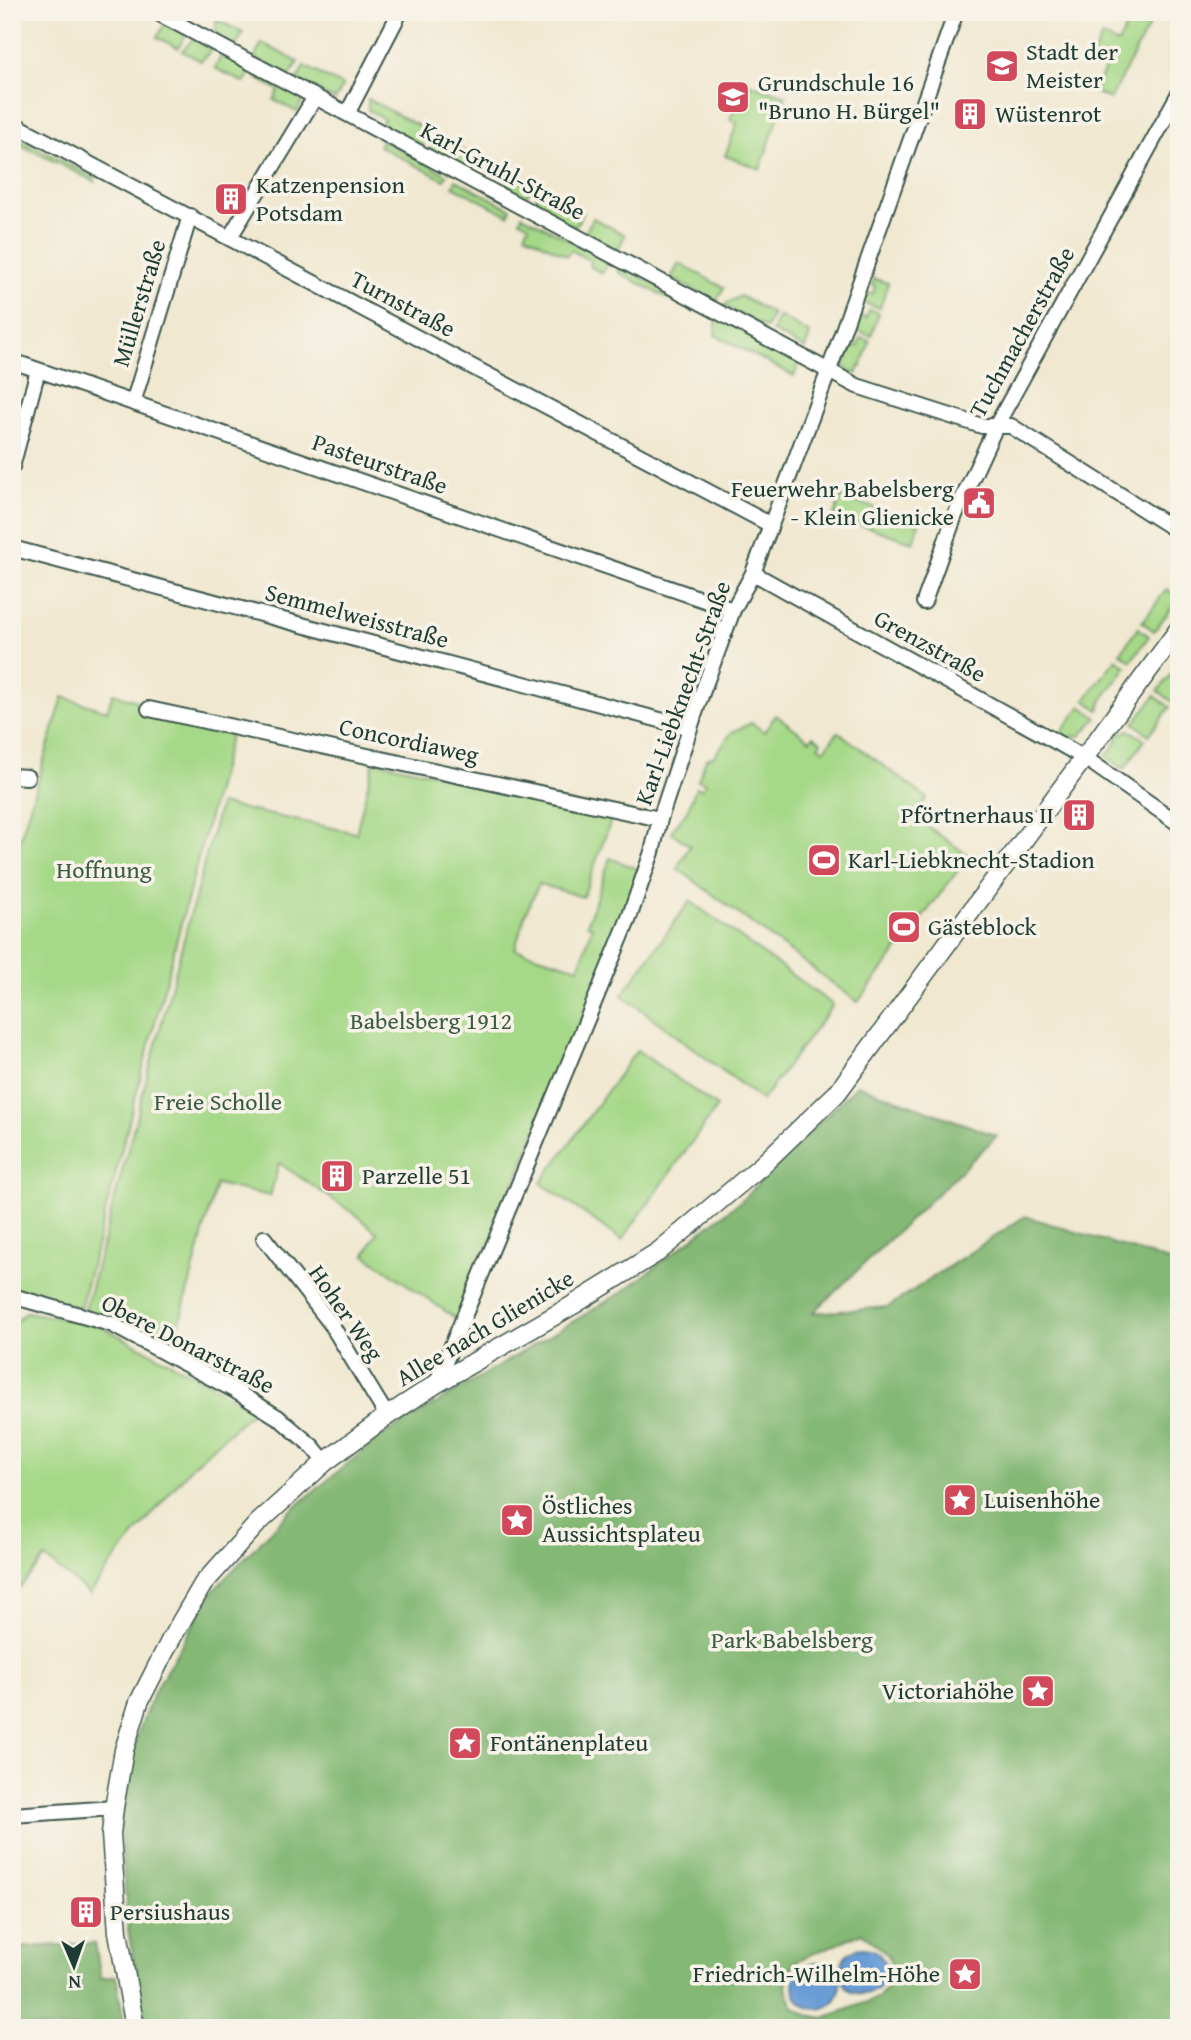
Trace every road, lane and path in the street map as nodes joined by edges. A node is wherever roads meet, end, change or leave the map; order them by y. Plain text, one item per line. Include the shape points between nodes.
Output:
1 (156, 12) edge
2 (400, 12) edge
3 (956, 12) edge
4 (1179, 93) edge
5 (315, 97) junction
6 (346, 114) junction
7 (12, 123) edge
8 (190, 216) junction
9 (230, 237) junction
10 (12, 361) edge
11 (38, 370) junction
12 (829, 370) junction
13 (133, 403) junction
14 (996, 426) junction
15 (12, 467) edge
16 (771, 525) junction
17 (1179, 532) edge
18 (12, 548) edge
19 (753, 573) junction
20 (924, 602) dead end
21 (733, 610) junction
22 (1179, 629) edge
23 (149, 709) dead end
24 (690, 728) junction
25 (1085, 758) junction
26 (660, 818) junction
27 (1179, 824) edge
28 (264, 1238) dead end
29 (12, 1296) edge
30 (436, 1384) junction
31 (387, 1416) junction
32 (325, 1462) junction
33 (114, 1808) junction
34 (12, 1815) edge
35 (135, 2028) edge

1 - 5 street, Karl-Gruhl-Straße
2 - 6 street
3 - 12 street, Karl-Liebknecht-Straße
4 - 14 street, Tuchmacherstraße
5 - 6 street, Karl-Gruhl-Straße
5 - 9 street
6 - 12 street, Karl-Gruhl-Straße
7 - 8 street, Turnstraße
8 - 9 street, Turnstraße
8 - 13 street, Müllerstraße
9 - 16 street, Turnstraße
10 - 11 street, Pasteurstraße
11 - 13 street, Pasteurstraße
11 - 15 street
12 - 14 street, Karl-Gruhl-Straße via 857,386 982,426
12 - 16 street, Karl-Liebknecht-Straße
13 - 21 street, Pasteurstraße
14 - 17 street, Karl-Gruhl-Straße via 1012,426
14 - 20 street, Tuchmacherstraße
16 - 19 street, Karl-Liebknecht-Straße
18 - 24 street, Semmelweisstraße
19 - 21 street, Karl-Liebknecht-Straße
19 - 25 street, Grenzstraße
21 - 24 street, Karl-Liebknecht-Straße
22 - 25 street, Allee nach Glienicke
23 - 26 street, Concordiaweg
24 - 26 street, Karl-Liebknecht-Straße
25 - 27 street, Grenzstraße
25 - 30 street, Allee nach Glienicke via 837,1093 761,1166 657,1252
26 - 30 street, Karl-Liebknecht-Straße via 629,918
28 - 31 street, Hoher Weg via 331,1324
29 - 32 street, Obere Donarstraße via 123,1330 279,1418
30 - 31 street, Allee nach Glienicke
31 - 32 street, Allee nach Glienicke
32 - 33 street, Allee nach Glienicke via 230,1551 187,1611 139,1702 124,1750
33 - 34 street
33 - 35 street, Allee nach Glienicke via 111,1834 118,1932

